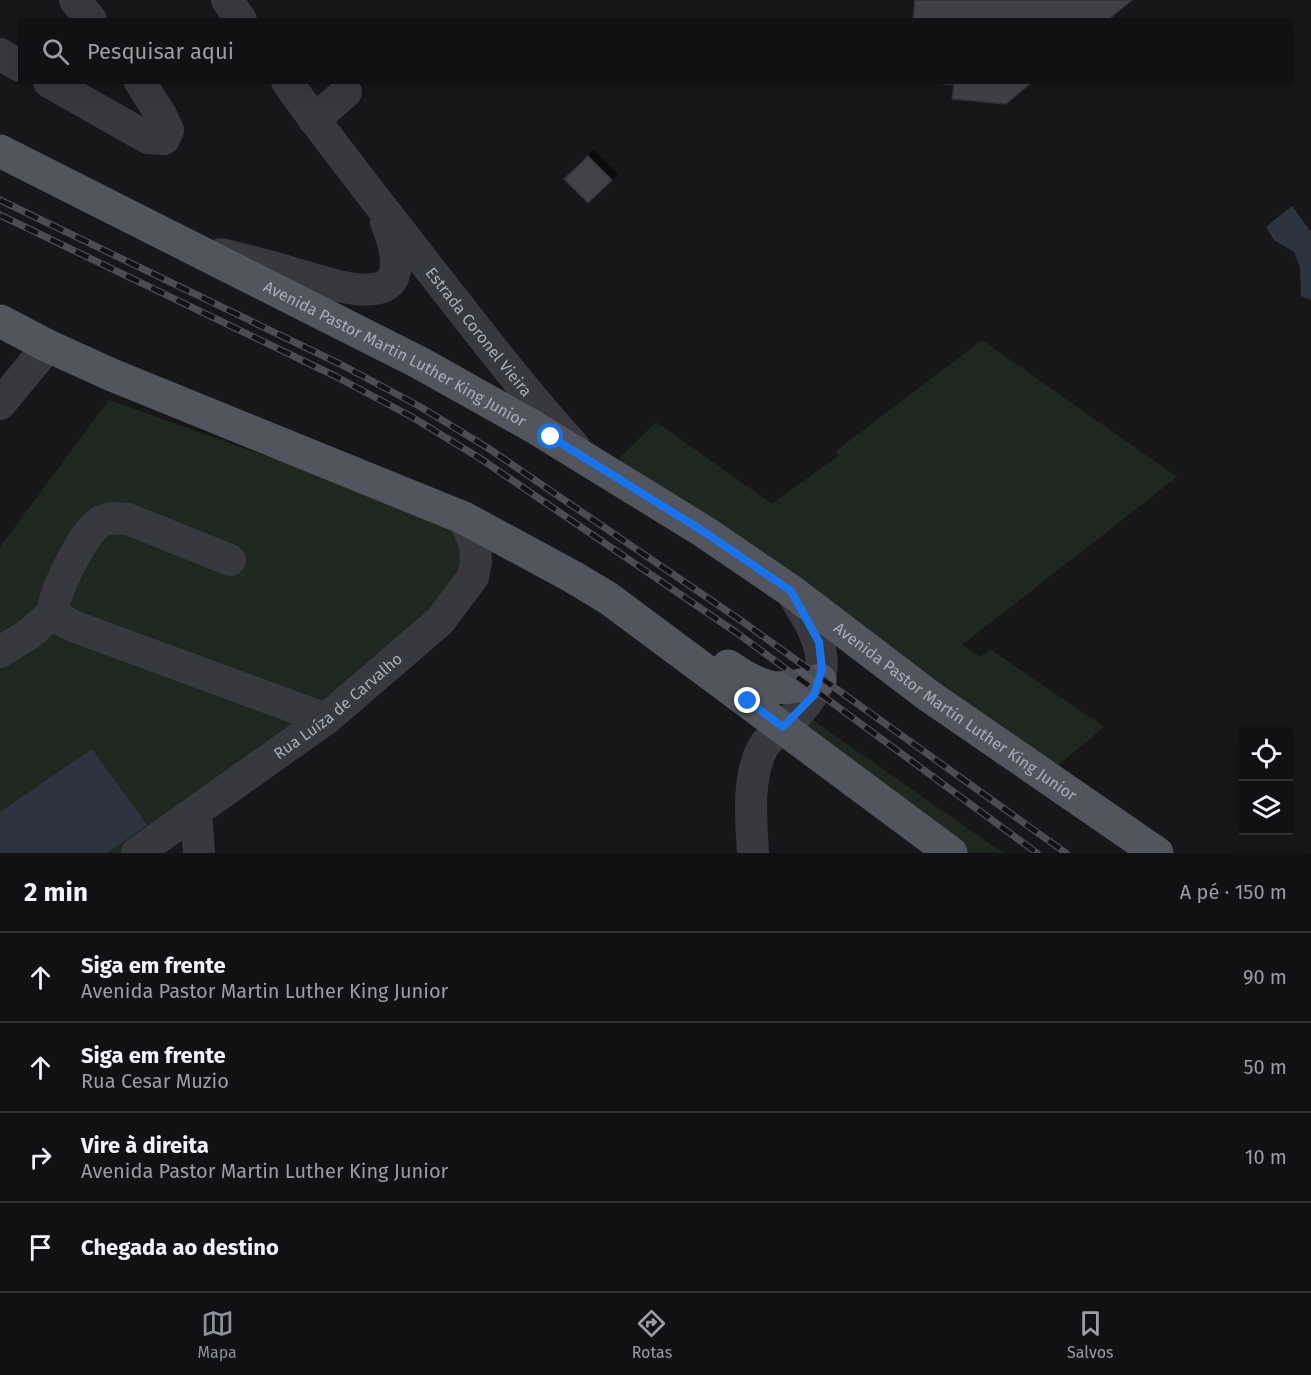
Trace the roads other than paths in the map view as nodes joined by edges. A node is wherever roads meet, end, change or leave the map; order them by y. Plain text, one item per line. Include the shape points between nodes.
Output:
1 (227, 0) edge
2 (240, 18) edge
3 (0, 54) edge
4 (18, 65) edge
5 (53, 84) edge
6 (141, 84) edge
7 (288, 84) edge
8 (346, 92) dead end
9 (314, 120) junction
10 (0, 151) edge
11 (376, 202) junction
12 (182, 244) junction
13 (0, 321) edge
14 (48, 346) junction
15 (0, 404) edge
16 (585, 458) junction
17 (464, 518) junction
18 (230, 560) dead end
19 (791, 591) junction
20 (53, 613) junction
21 (0, 652) edge
22 (820, 680) junction
23 (326, 719) junction
24 (783, 727) junction
25 (196, 812) junction
26 (137, 853) edge
27 (199, 853) edge
28 (753, 853) edge
29 (951, 853) edge
30 (1157, 853) edge

1 - 2 street
3 - 4 street
5 - 6 street via 148,138 164,139 168,130
7 - 9 street, Estrada Coronel Vieira
8 - 9 street
9 - 11 street, Estrada Coronel Vieira
10 - 12 main road, Avenida Pastor Martin Luther King Junior
11 - 12 street, Estrada Coronel Vieira via 390,232 397,265 393,276 373,290 345,288
11 - 16 street, Estrada Coronel Vieira via 540,409
12 - 16 main road, Avenida Pastor Martin Luther King Junior via 475,392
13 - 14 main road
14 - 15 street
14 - 17 main road
16 - 19 main road, Avenida Pastor Martin Luther King Junior
17 - 22 main road via 564,557 762,686 787,689
17 - 23 street, Rua Luíza de Carvalho via 476,552 474,577 469,585 440,621
17 - 24 main road via 608,598
18 - 20 street via 128,519 110,519 94,526 83,541 57,594
19 - 22 street via 819,642
19 - 30 main road, Avenida Pastor Martin Luther King Junior via 929,696
20 - 21 street
20 - 23 street via 84,630
22 - 24 street via 814,695
23 - 25 street, Rua Luíza de Carvalho
24 - 28 street via 763,748 754,778
24 - 29 main road
25 - 26 street, Rua Luíza de Carvalho
25 - 27 street

